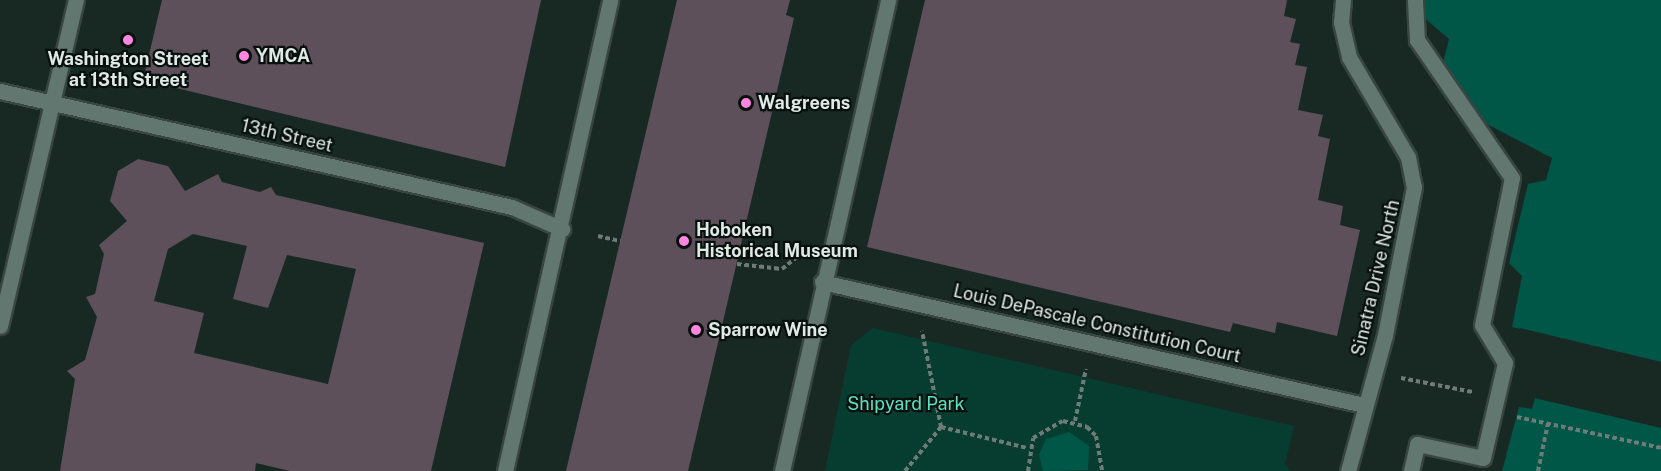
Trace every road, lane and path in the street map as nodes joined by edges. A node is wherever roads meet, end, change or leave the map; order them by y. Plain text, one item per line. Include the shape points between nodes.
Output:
1 (76, 0) edge
2 (610, 0) edge
3 (888, 0) edge
4 (1343, 0) edge
5 (1415, 0) edge
6 (0, 91) edge
7 (51, 103) junction
8 (562, 229) junction
9 (598, 236) dead end
10 (620, 241) dead end
11 (807, 248) dead end
12 (736, 264) dead end
13 (822, 282) junction
14 (0, 326) edge
15 (921, 335) dead end
16 (1085, 374) dead end
17 (1397, 377) dead end
18 (1497, 397) junction
19 (1364, 405) junction
20 (1517, 417) dead end
21 (1075, 421) junction
22 (1548, 423) junction
23 (941, 428) junction
24 (1028, 448) junction
25 (1661, 448) edge
26 (505, 471) edge
27 (782, 471) edge
28 (905, 471) edge
29 (1028, 471) edge
30 (1102, 471) edge
31 (1348, 471) edge
32 (1411, 471) edge
33 (1538, 471) edge

1 - 7 street
2 - 8 street
3 - 13 street
4 - 19 street, Sinatra Drive North via 1341,22 1349,57 1408,158 1414,187 1395,292
5 - 18 street via 1417,40 1512,178 1482,325 1505,363
6 - 7 street, 13th Street
7 - 8 street, 13th Street via 512,207
7 - 14 street
8 - 26 street
9 - 10 path
11 - 12 path via 782,269
13 - 19 street, Louis DePascale Constitution Court
13 - 27 street
15 - 23 path
16 - 21 path
17 - 18 path
18 - 32 street via 1484,459 1417,444
19 - 31 street, Sinatra Drive North
20 - 22 path
21 - 24 path via 1041,429
21 - 30 path via 1096,436
22 - 25 path
22 - 33 path
23 - 24 path
23 - 28 path
24 - 29 path

